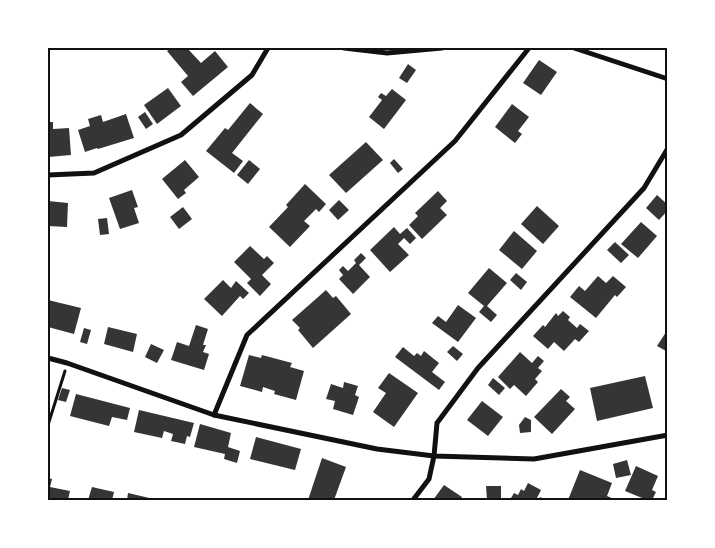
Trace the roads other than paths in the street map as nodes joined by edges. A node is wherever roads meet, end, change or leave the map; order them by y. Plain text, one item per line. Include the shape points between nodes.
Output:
1 (268, 48) edge
2 (344, 48) edge
3 (442, 48) edge
4 (528, 48) edge
5 (574, 48) edge
6 (668, 79) edge
7 (668, 148) edge
8 (48, 175) edge
9 (48, 358) edge
10 (214, 415) junction
11 (668, 435) edge
12 (434, 456) junction
13 (413, 500) edge

1 - 8 street via 252,75 181,135 94,173
2 - 3 street via 387,53
4 - 10 street via 455,141 247,335
5 - 6 street
7 - 12 street via 644,188 478,368 436,423
9 - 10 street
10 - 12 street via 377,450
11 - 12 street via 534,459
12 - 13 street via 429,479

